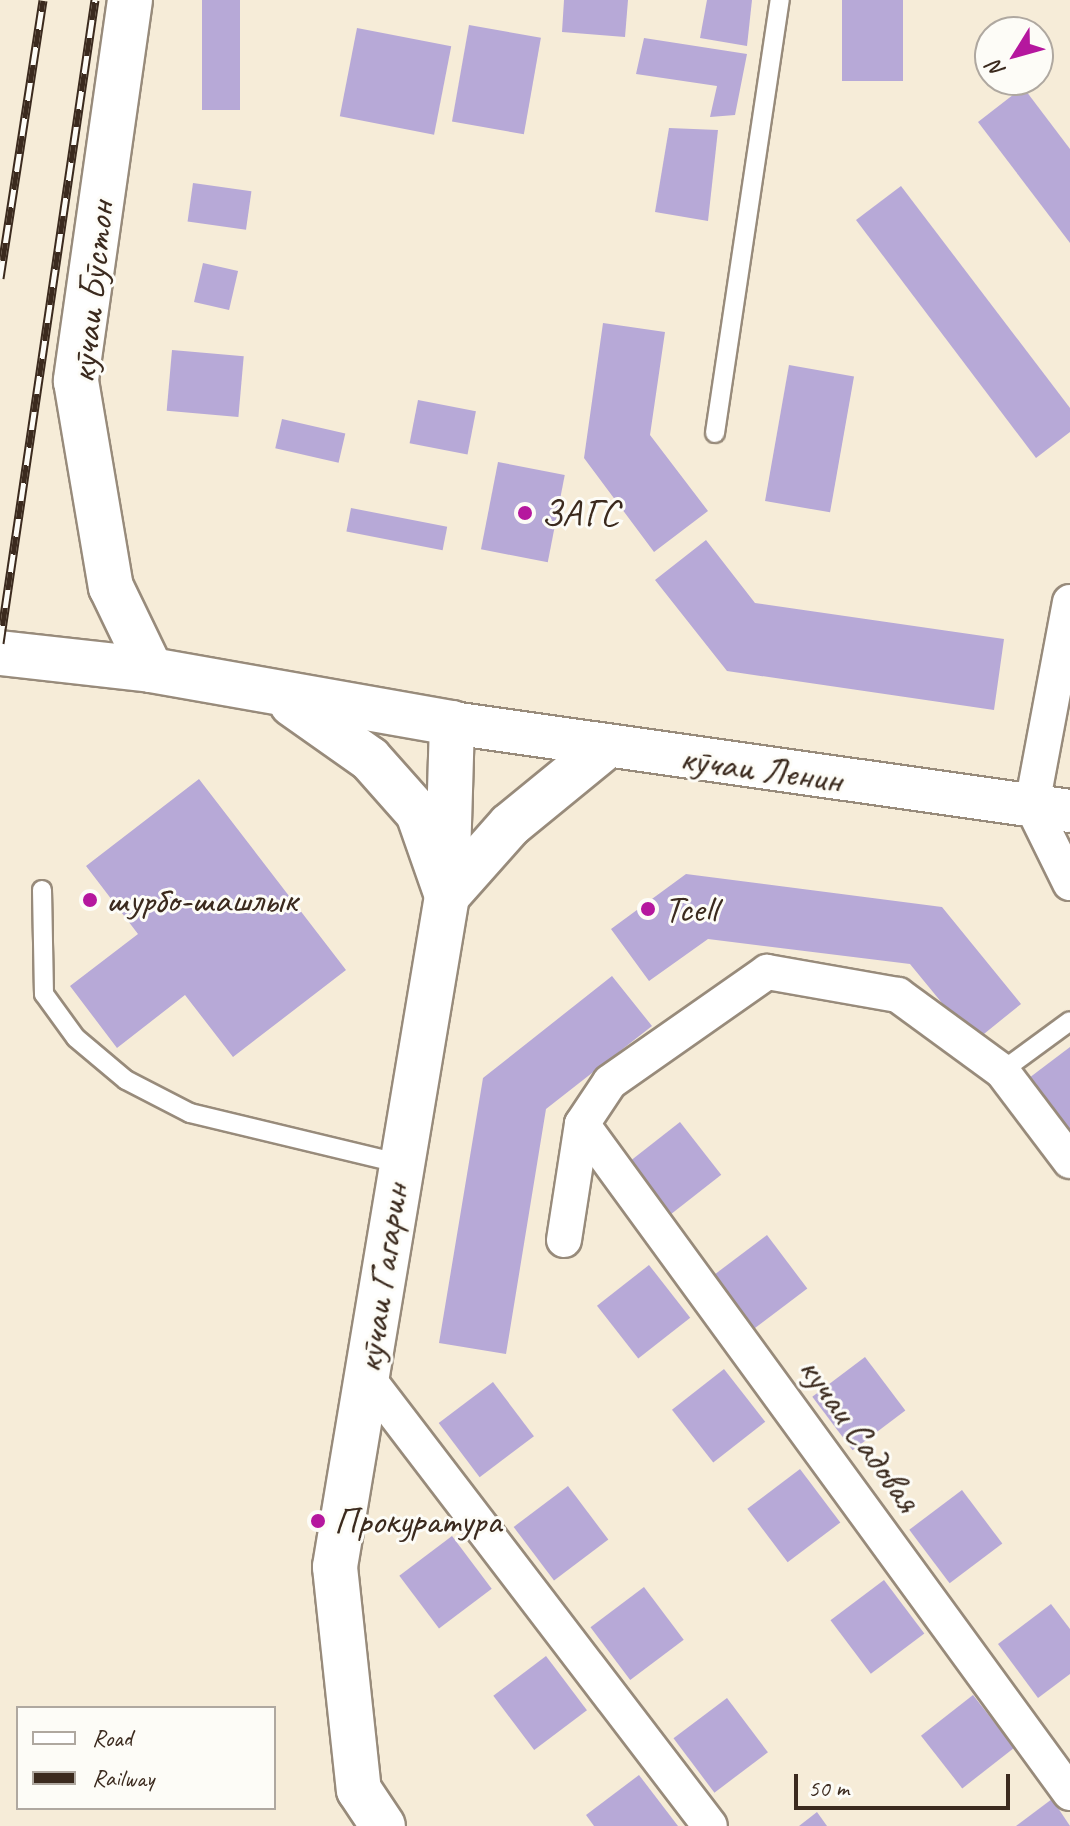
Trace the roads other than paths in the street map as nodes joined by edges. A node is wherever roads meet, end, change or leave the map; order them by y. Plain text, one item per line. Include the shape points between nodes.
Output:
1 (130, 0) edge
2 (780, 0) edge
3 (715, 433) dead end
4 (1070, 602) edge
5 (0, 653) edge
6 (151, 670) junction
7 (282, 697) junction
8 (452, 723) junction
9 (604, 748) junction
10 (1051, 808) edge
11 (1070, 883) edge
12 (42, 890) dead end
13 (447, 896) junction
14 (1070, 1021) edge
15 (1002, 1071) junction
16 (582, 1124) junction
17 (1070, 1161) edge
18 (398, 1163) junction
19 (564, 1240) dead end
20 (369, 1380) junction
21 (1070, 1793) edge
22 (383, 1826) edge
23 (710, 1826) edge

1 - 6 main road, кӯчаи Бӯстон via 76,381 111,587
2 - 3 lane
4 - 10 street
5 - 6 main road
6 - 7 main road
7 - 8 main road
7 - 13 main road via 370,759 418,813
8 - 9 street, кӯчаи Ленин
8 - 13 main road, кӯчаи Гагарин
9 - 10 street, кӯчаи Ленин
9 - 13 main road via 510,825
10 - 11 street
12 - 18 lane via 44,994 76,1038 126,1080 190,1113
13 - 18 main road, кӯчаи Гагарин
14 - 15 lane
15 - 16 street via 898,995 767,972 610,1082
15 - 17 street
16 - 19 street
16 - 21 street, кучаи Садовая
18 - 20 main road, кӯчаи Гагарин
20 - 22 main road, кӯчаи Гагарин via 335,1567 359,1790
20 - 23 street

